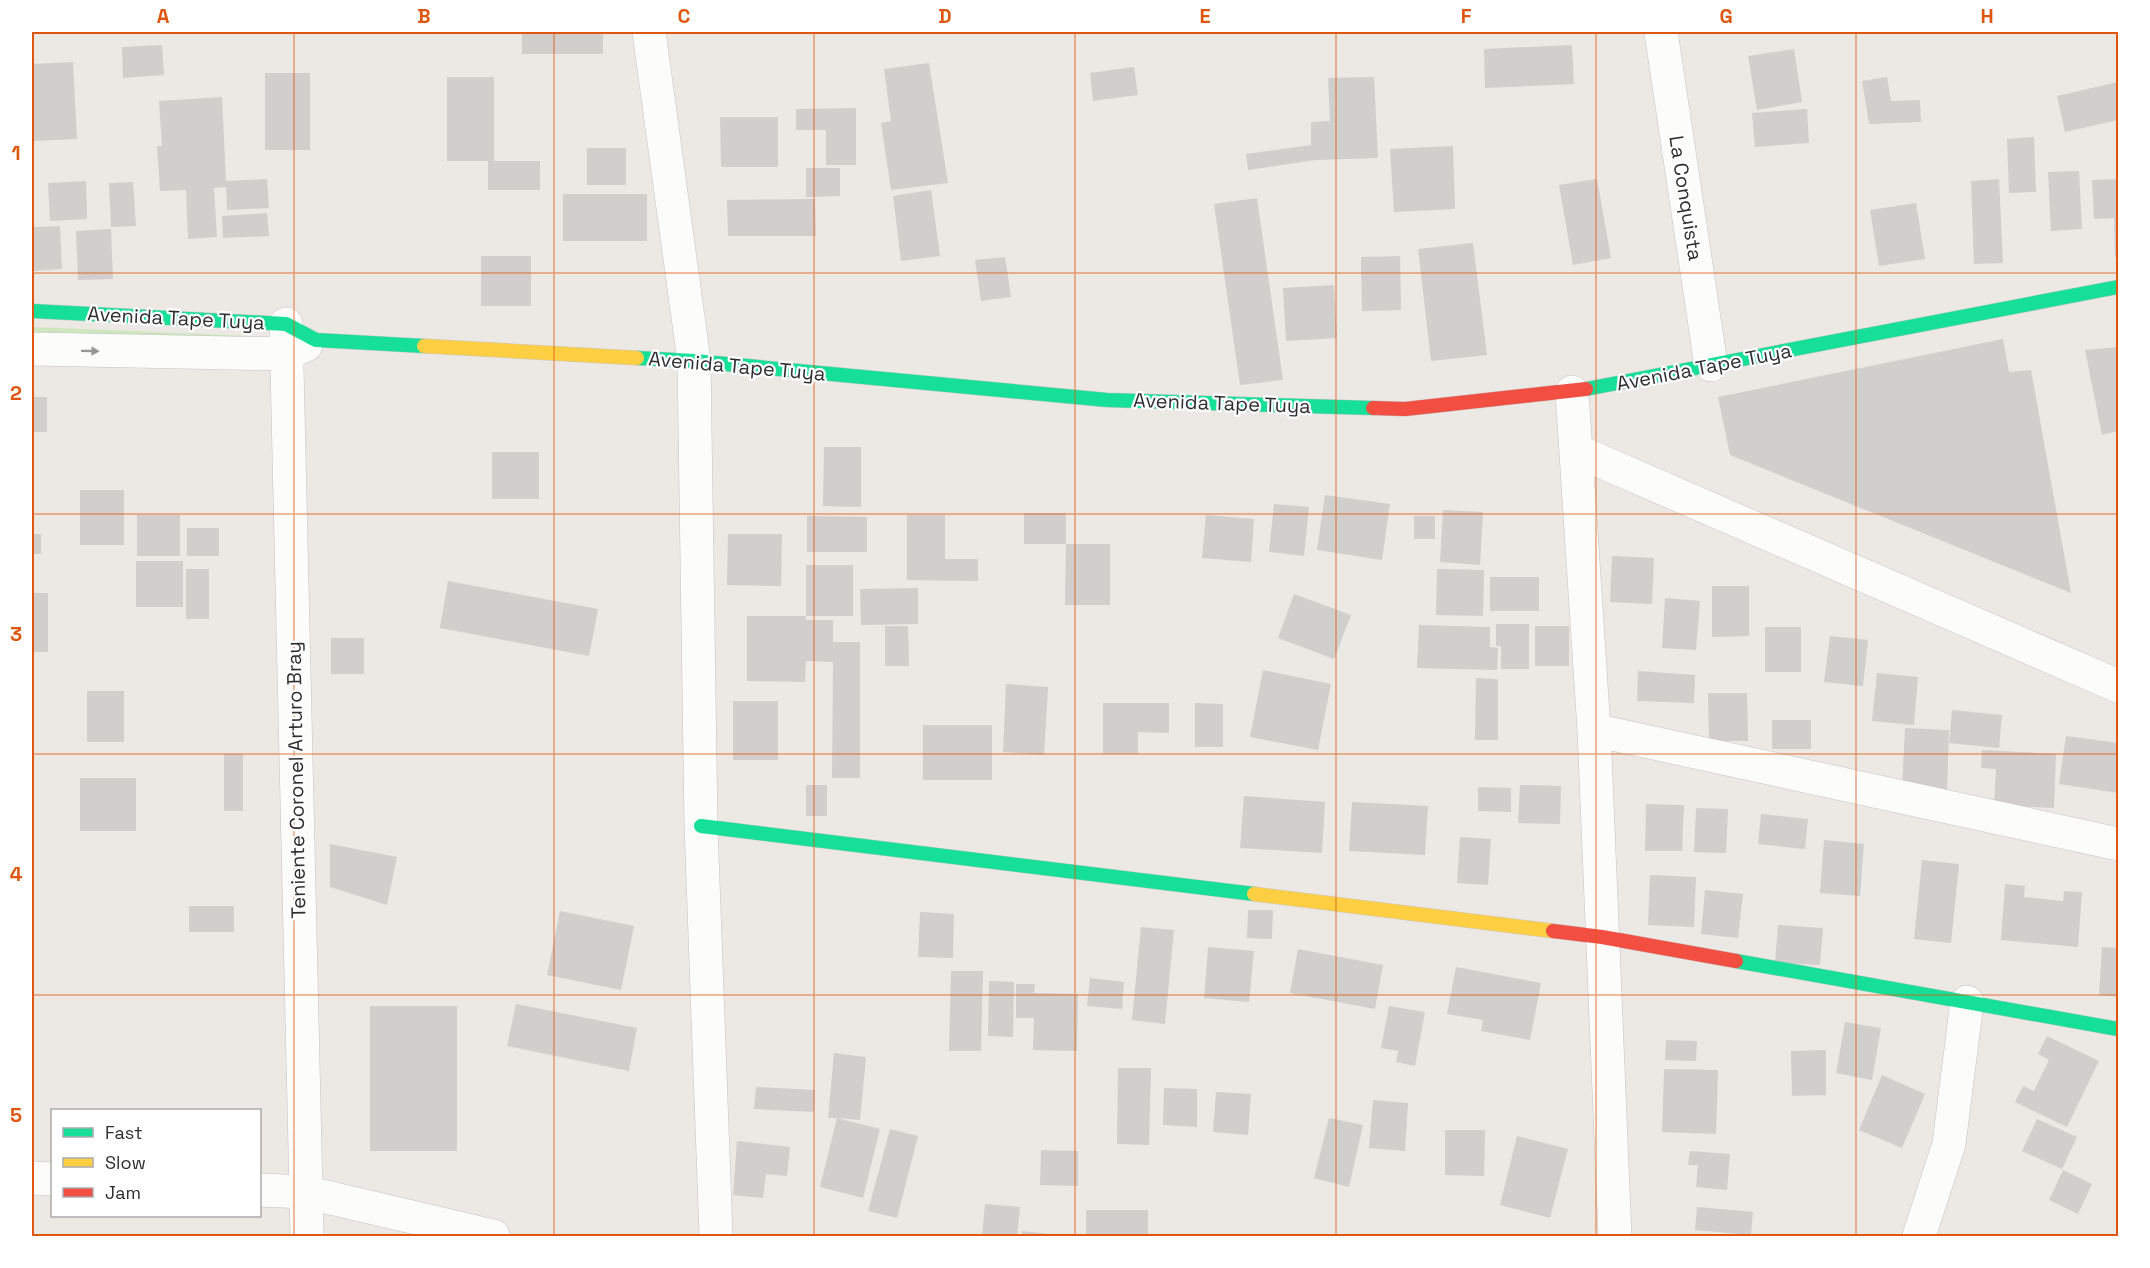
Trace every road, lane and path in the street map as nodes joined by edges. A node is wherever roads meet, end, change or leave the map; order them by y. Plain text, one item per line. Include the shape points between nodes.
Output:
1 (649, 32) edge
2 (1661, 32) edge
3 (2118, 287) edge
4 (32, 311) edge
5 (286, 339) junction
6 (316, 340) joint
7 (32, 350) edge
8 (694, 361) junction
9 (1711, 365) junction
10 (1572, 392) junction
11 (1577, 451) junction
12 (2118, 686) edge
13 (1594, 730) junction
14 (701, 826) junction
15 (2118, 843) edge
16 (1602, 937) junction
17 (1967, 1002) junction
18 (2118, 1029) edge
19 (32, 1178) edge
20 (51, 1179) edge
21 (261, 1190) edge
22 (305, 1192) junction
23 (308, 1236) edge
24 (493, 1236) edge
25 (716, 1236) edge
26 (1615, 1236) edge
27 (1919, 1236) edge

1 - 8 street
2 - 9 street, La Conquista
3 - 9 street, Avenida Tape Tuya
4 - 5 street, Avenida Tape Tuya
5 - 6 street, Avenida Tape Tuya
7 -> 5 street, Avenida Tape Tuya
5 - 22 street, Teniente Coronel Arturo Bray
6 - 8 street, Avenida Tape Tuya
8 - 10 street, Avenida Tape Tuya via 1119,400 1406,409
8 - 14 street
9 - 10 street, Avenida Tape Tuya
10 - 11 street
11 - 12 street
11 - 13 street
13 - 15 street
13 - 16 street
14 - 16 street
14 - 25 street
16 - 17 street
16 - 26 street
17 - 18 street
17 - 27 street via 1950,1144
19 - 20 street
21 - 22 street
22 - 23 street, Teniente Coronel Arturo Bray
22 - 24 street

